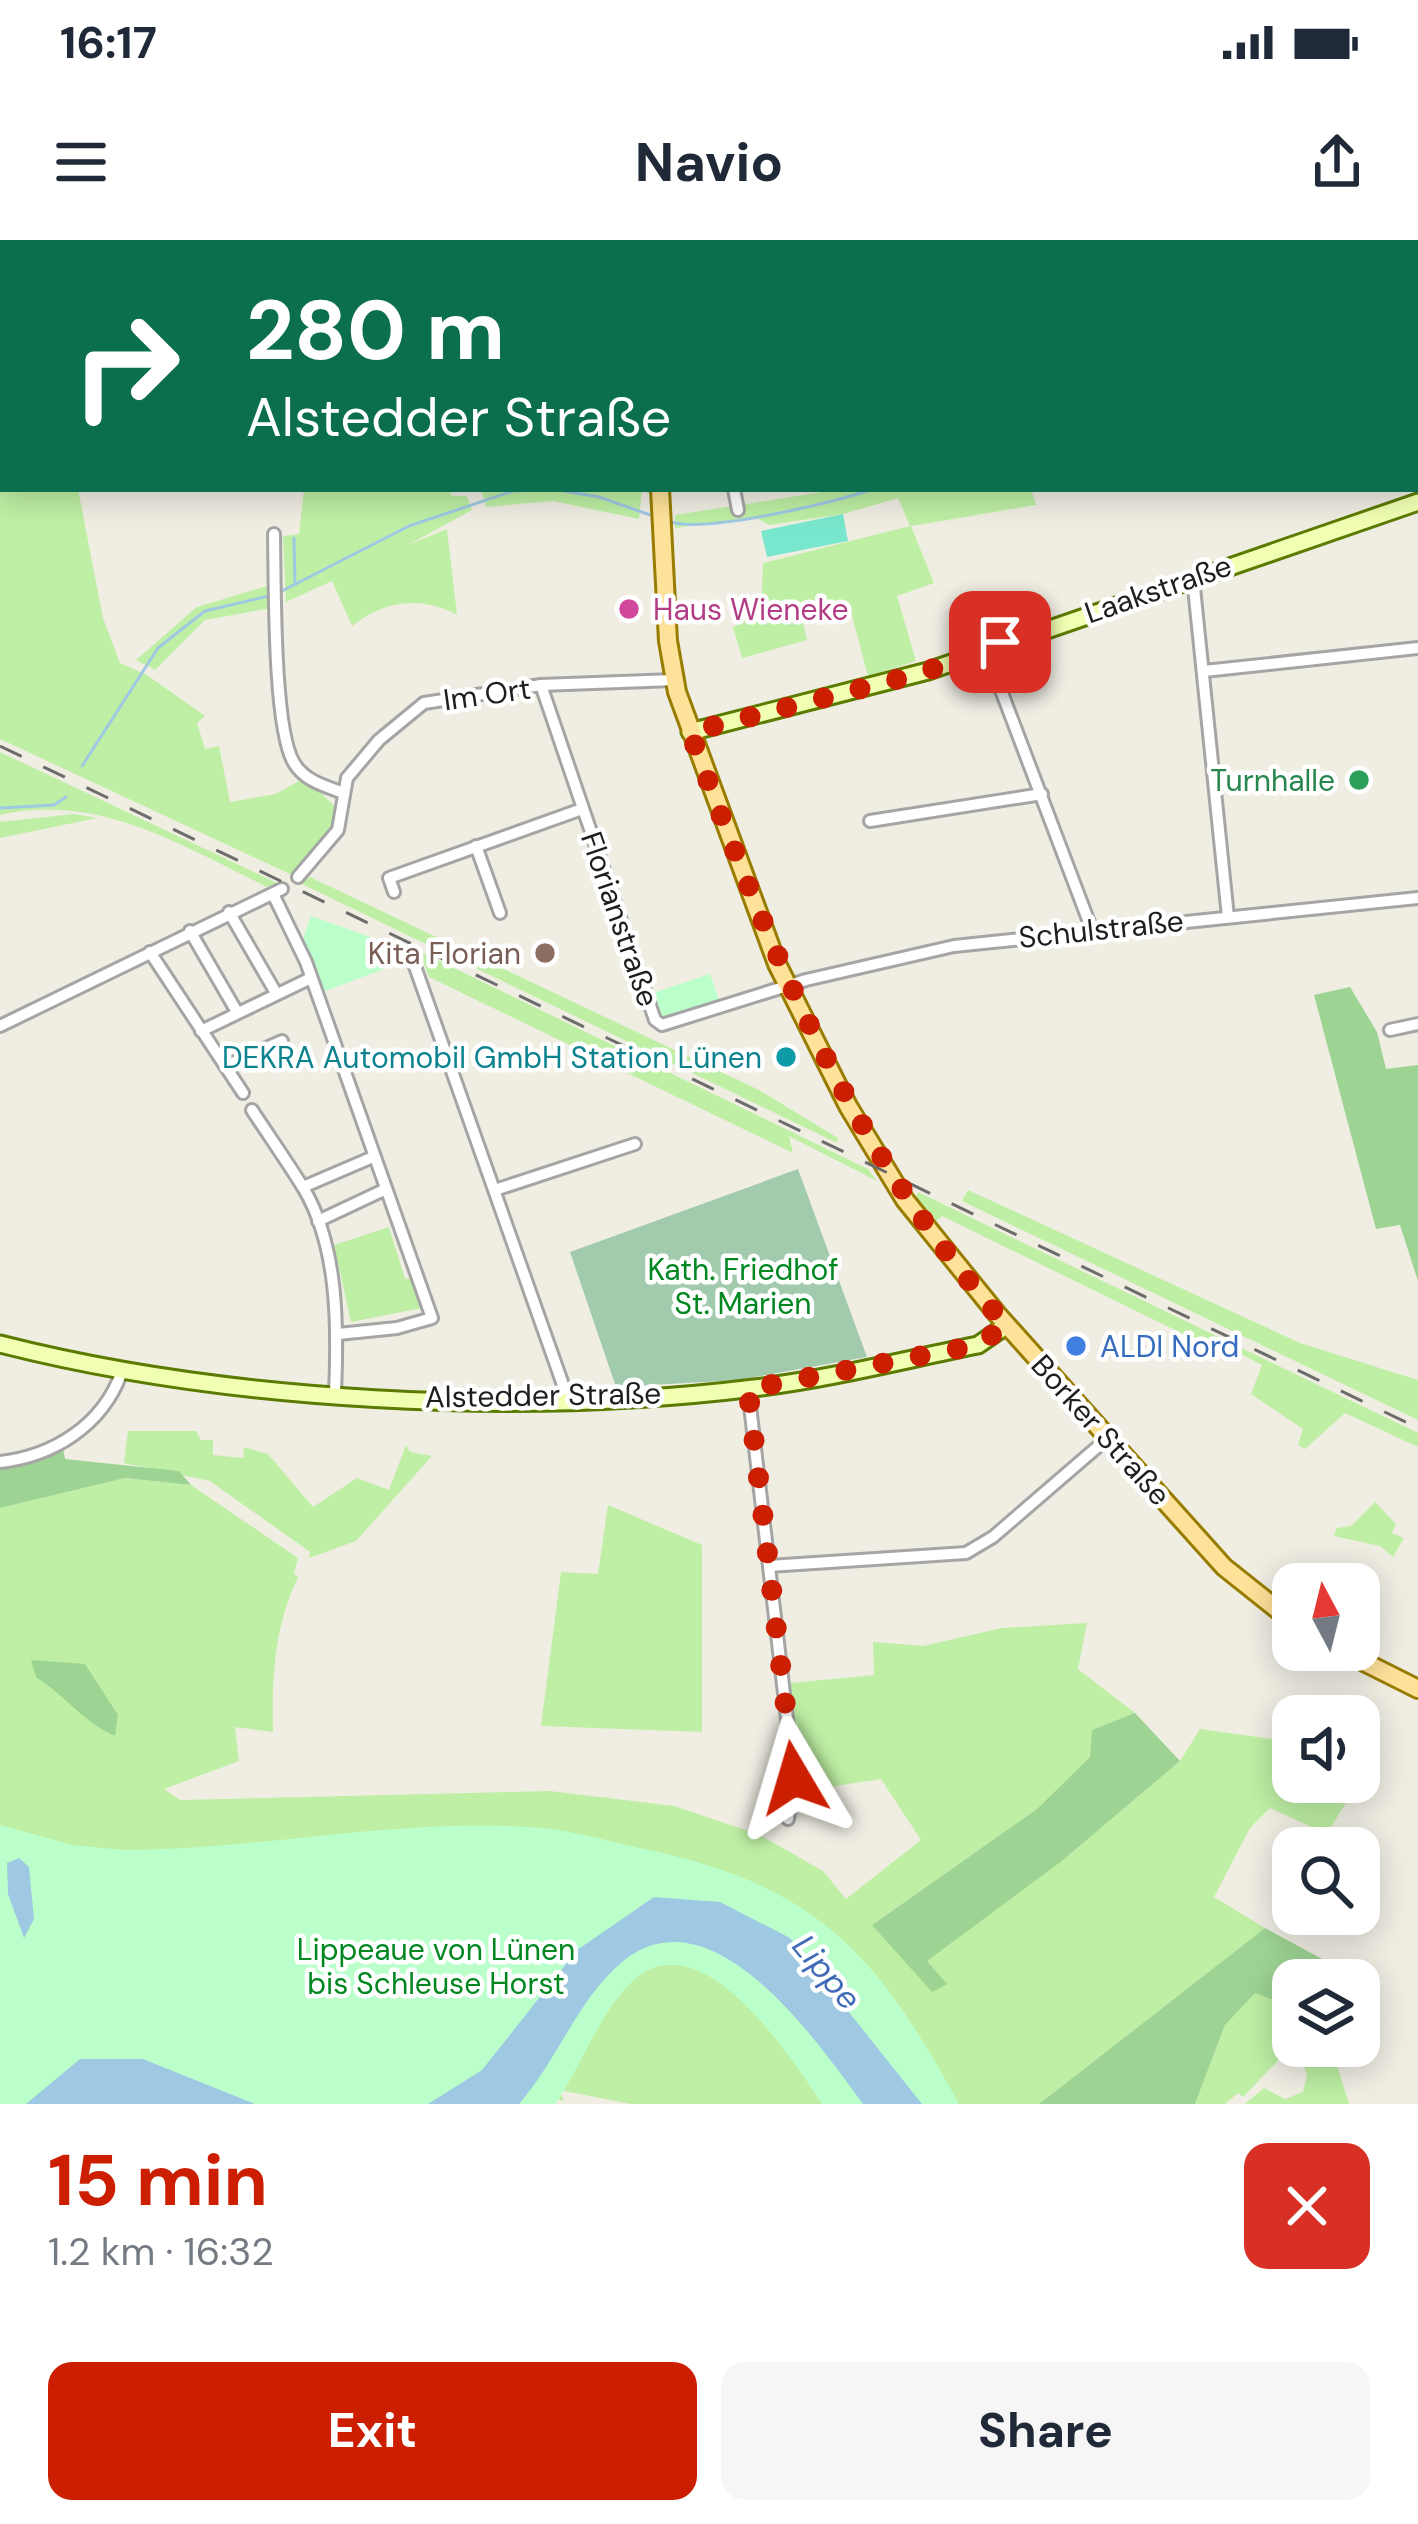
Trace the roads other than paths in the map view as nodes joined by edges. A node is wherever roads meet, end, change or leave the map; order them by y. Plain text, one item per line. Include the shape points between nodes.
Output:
1 (660, 492) edge
2 (735, 492) edge
3 (1418, 502) edge
4 (738, 510) dead end
5 (274, 534) dead end
6 (1193, 578) junction
7 (985, 648) junction
8 (1418, 648) edge
9 (1204, 670) junction
10 (674, 680) junction
11 (541, 686) junction
12 (690, 732) junction
13 (341, 792) junction
14 (1042, 794) junction
15 (582, 809) junction
16 (870, 821) dead end
17 (476, 846) junction
18 (298, 877) dead end
19 (394, 892) dead end
20 (1418, 898) edge
21 (229, 912) junction
22 (500, 913) dead end
23 (1228, 917) junction
24 (1092, 930) junction
25 (190, 931) junction
26 (150, 952) junction
27 (412, 958) dead end
28 (310, 978) junction
29 (788, 987) junction
30 (276, 993) junction
31 (237, 1012) junction
32 (1418, 1024) edge
33 (0, 1026) edge
34 (1390, 1030) dead end
35 (201, 1031) junction
36 (282, 1041) dead end
37 (228, 1065) junction
38 (242, 1093) dead end
39 (252, 1110) dead end
40 (635, 1144) dead end
41 (373, 1157) junction
42 (303, 1187) junction
43 (386, 1190) junction
44 (495, 1190) junction
45 (318, 1221) junction
46 (1006, 1325) junction
47 (338, 1334) junction
48 (0, 1344) edge
49 (121, 1373) junction
50 (748, 1389) junction
51 (335, 1392) junction
52 (568, 1400) junction
53 (1109, 1437) junction
54 (0, 1462) edge
55 (769, 1566) junction
56 (1272, 1605) edge
57 (1380, 1670) edge
58 (1418, 1689) edge
59 (788, 1819) dead end

1 - 10 main road, Borker Straße
2 - 4 street
3 - 6 street, Laakstraße
5 - 13 street via 279,692 291,754 302,772
6 - 7 street, Laakstraße
6 - 9 street
7 - 12 street, Laakstraße via 922,673
7 - 14 street
8 - 9 street
9 - 23 street
10 - 11 street, Im Ort
10 - 12 main road, Borker Straße
11 - 13 street, Im Ort via 424,703 379,740
11 - 15 street, Florianstraße
12 - 29 main road, Borker Straße
13 - 18 street, Im Ort via 338,830
14 - 16 street
14 - 24 street
15 - 17 street
15 - 29 street, Florianstraße via 658,1023
17 - 19 street via 389,878
17 - 22 street
20 - 23 street, Schulstraße
21 - 25 street
21 - 28 street via 277,892
21 - 30 street
23 - 24 street, Schulstraße
24 - 29 street, Schulstraße via 954,946
25 - 26 street
25 - 31 street
26 - 33 street
26 - 35 street
27 - 44 street
28 - 30 street
28 - 41 street
29 - 46 main road, Borker Straße via 895,1185
30 - 31 street
31 - 35 street
32 - 34 street
35 - 37 street
36 - 37 street
37 - 38 street
39 - 42 street
40 - 44 street
41 - 42 street
41 - 43 street
42 - 45 street
43 - 45 street
43 - 47 street via 432,1318
44 - 52 street
45 - 47 street
46 - 50 street, Alstedder Straße via 978,1345
46 - 53 main road, Borker Straße
47 - 51 street
48 - 49 street, Alstedder Straße
49 - 51 street, Alstedder Straße
49 - 54 street via 80,1431
50 - 52 street, Alstedder Straße
50 - 55 street
51 - 52 street, Alstedder Straße
53 - 55 street via 966,1552
53 - 56 main road, Borker Straße via 1224,1567
55 - 59 street via 794,1778
57 - 58 main road

